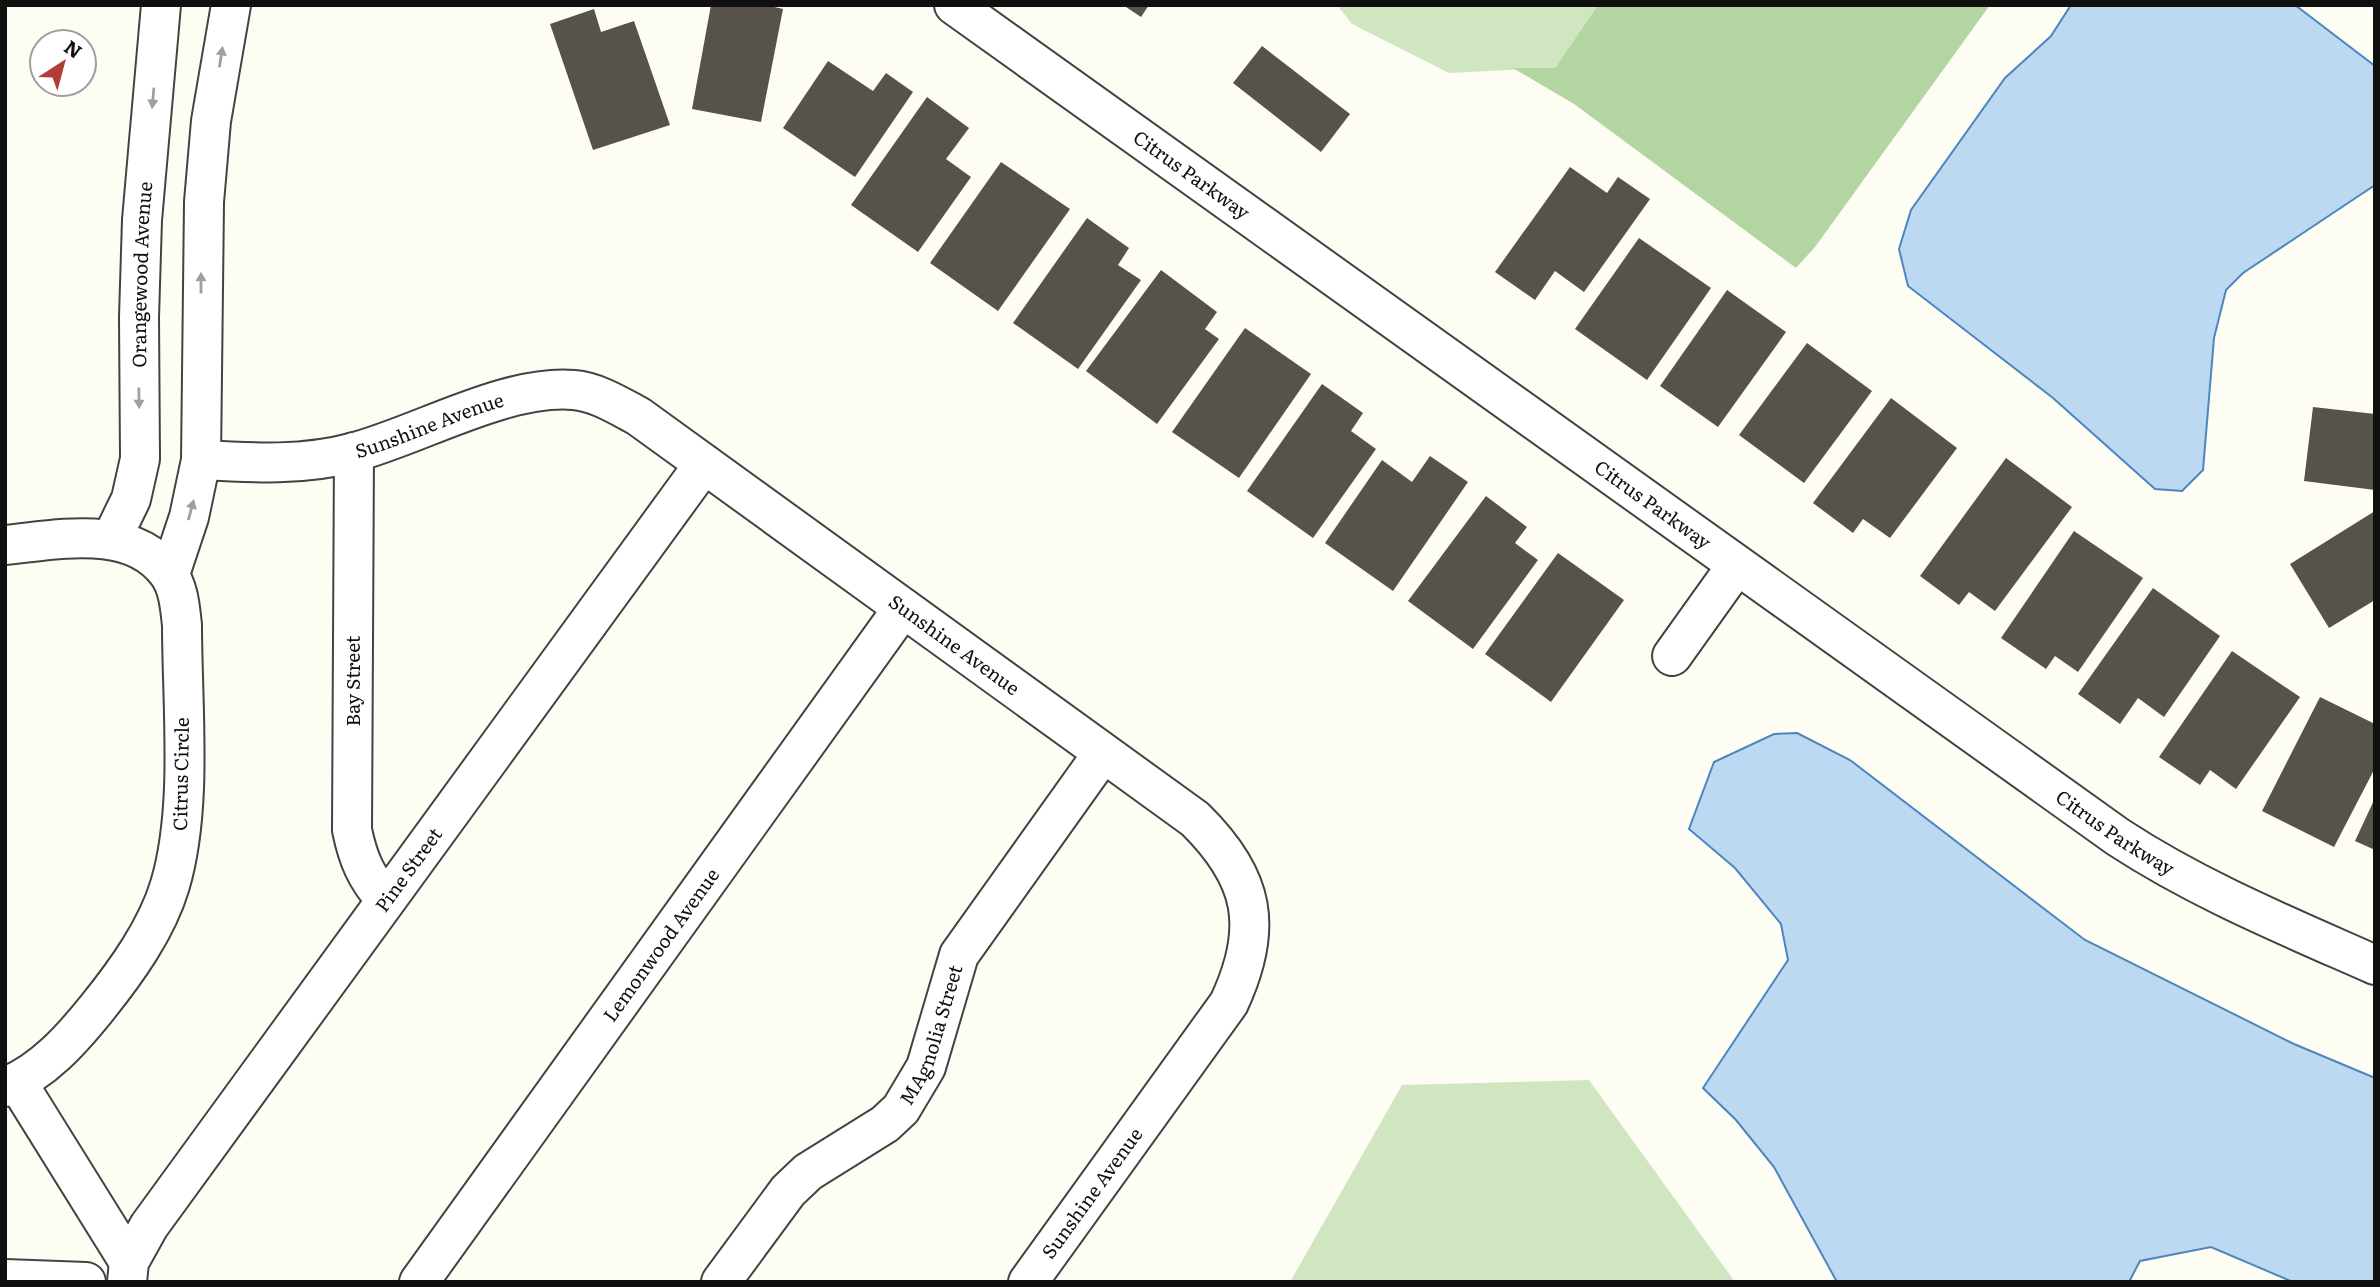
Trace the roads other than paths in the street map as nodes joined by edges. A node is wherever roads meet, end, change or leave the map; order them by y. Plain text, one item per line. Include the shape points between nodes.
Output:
1 (161, 5) edge
2 (231, 5) edge
3 (954, 5) edge
4 (201, 239) junction
5 (141, 244) junction
6 (354, 452) junction
7 (201, 460) junction
8 (704, 464) junction
9 (111, 540) junction
10 (5, 545) edge
11 (1737, 565) junction
12 (170, 574) junction
13 (903, 608) junction
14 (1672, 656) dead end
15 (1103, 753) junction
16 (386, 900) junction
17 (2375, 965) edge
18 (11, 1085) edge
19 (128, 1272) edge
20 (5, 1279) edge
21 (86, 1282) edge
22 (419, 1282) edge
23 (721, 1282) edge
24 (1028, 1282) edge

1 -> 5 street, Orangewood Avenue
4 -> 2 street via 211,121
3 - 11 street, Citrus Parkway
4 - 5 street
7 -> 4 street
5 -> 9 street, Orangewood Avenue via 140,458 124,518
6 - 7 street, Sunshine Avenue via 289,463
6 - 8 street, Sunshine Avenue via 517,396 576,390 638,416
6 - 16 street, Bay Street via 352,830 359,860
12 -> 7 street
8 - 13 street, Sunshine Avenue
8 - 16 street, Pine Street
9 - 10 street
9 - 12 street via 154,557
11 - 14 street
11 - 17 street, Citrus Parkway via 2162,866
12 - 18 street, Citrus Circle via 181,616 182,665 182,810 170,887 153,925 78,1032 49,1060
13 - 15 street, Sunshine Avenue
13 - 22 street, Lemonwood Avenue
15 - 23 street, MAgnolia Street via 959,955 926,1067 901,1109 886,1124 808,1172 788,1191
15 - 24 street, Sunshine Avenue via 1195,819 1214,838 1248,905 1248,956 1228,1003
16 - 19 street, Pine Street via 149,1226
18 - 19 street
20 - 21 street

